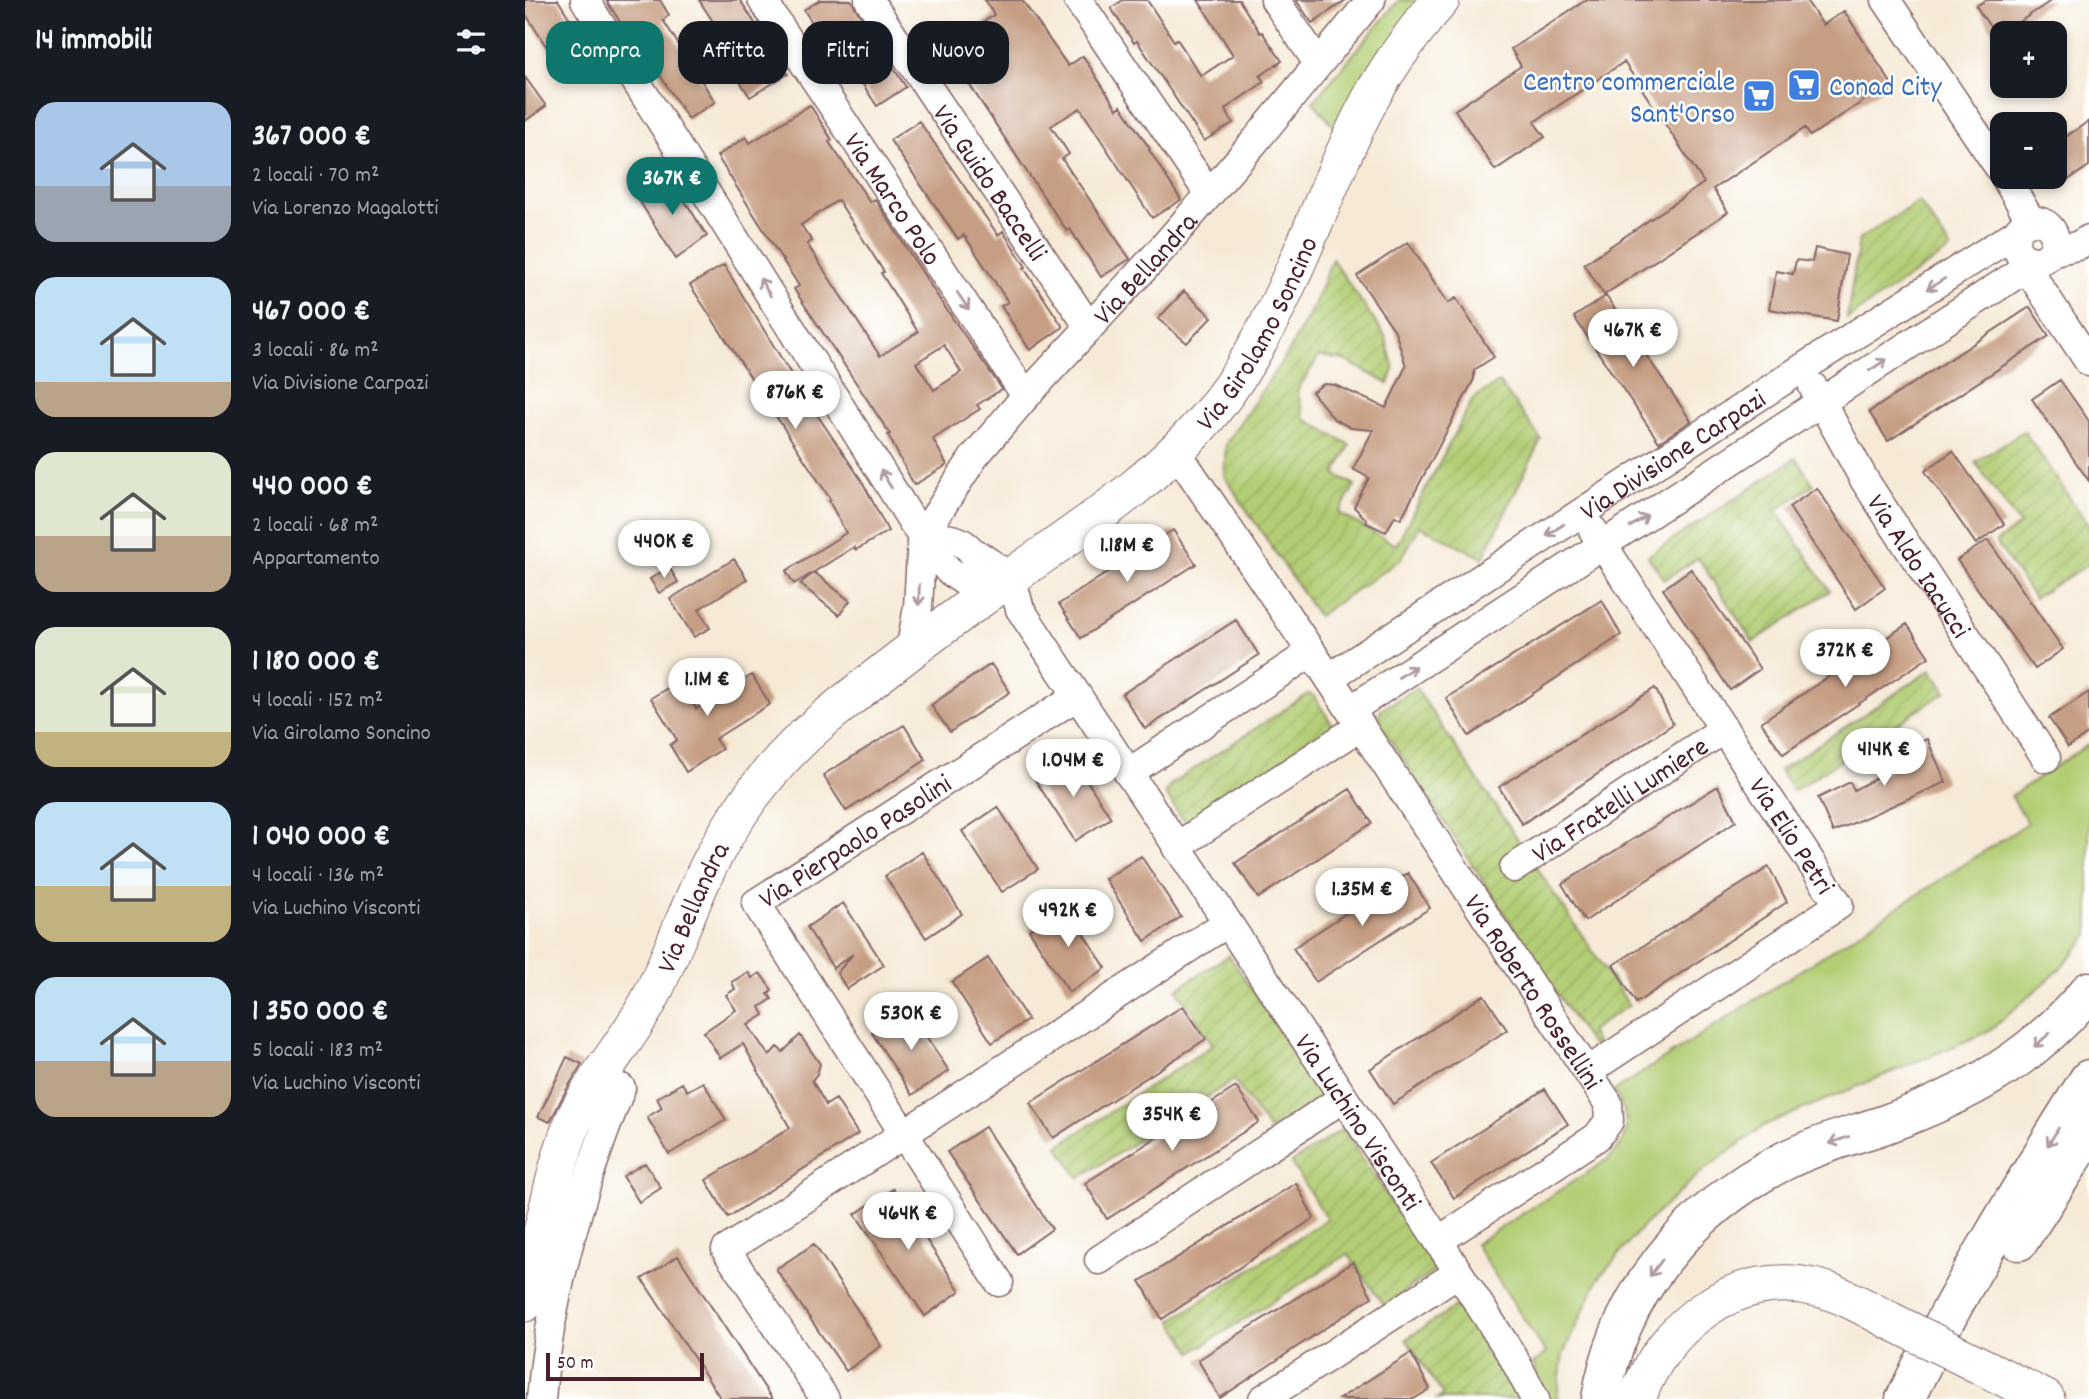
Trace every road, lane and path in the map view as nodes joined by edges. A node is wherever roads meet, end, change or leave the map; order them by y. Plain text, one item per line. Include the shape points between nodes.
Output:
1 (585, 0) edge
2 (762, 0) edge
3 (869, 0) edge
4 (1078, 0) edge
5 (1275, 0) edge
6 (1371, 0) edge
7 (1441, 0) edge
8 (1899, 4) edge
9 (1318, 63) junction
10 (1990, 152) edge
11 (2010, 189) edge
12 (1209, 194) junction
13 (2024, 227) junction
14 (2089, 239) edge
15 (2045, 255) junction
16 (1089, 327) junction
17 (2089, 362) edge
18 (1801, 369) junction
19 (1025, 396) junction
20 (1821, 402) junction
21 (1176, 451) junction
22 (1582, 512) junction
23 (922, 537) junction
24 (1603, 545) junction
25 (998, 587) junction
26 (910, 652) junction
27 (1312, 652) junction
28 (1329, 678) junction
29 (1077, 696) junction
30 (1356, 718) junction
31 (1724, 729) junction
32 (2046, 758) dead end
33 (1128, 773) junction
34 (1176, 847) junction
35 (1514, 868) dead end
36 (1227, 923) junction
37 (2089, 992) edge
38 (1588, 1071) junction
39 (2089, 1079) edge
40 (621, 1088) dead end
41 (1343, 1098) junction
42 (2089, 1133) edge
43 (904, 1134) junction
44 (1438, 1241) junction
45 (1099, 1260) dead end
46 (550, 1264) junction
47 (1458, 1273) junction
48 (999, 1282) dead end
49 (525, 1303) edge
50 (541, 1399) edge
51 (825, 1399) edge
52 (1263, 1399) edge
53 (1535, 1399) edge
54 (1601, 1399) edge
55 (1637, 1399) edge
56 (1905, 1399) edge
57 (1932, 1399) edge
58 (2046, 1399) edge

23 -> 1 street
2 -> 19 street, Via Marco Polo
3 - 16 street, Via Guido Baccelli
4 - 12 street
5 - 9 street
6 - 9 street, Via Bellandra
7 - 21 main road, Via Girolamo Soncino via 1395,59 1363,114 1250,359
8 - 10 street
9 - 12 street, Via Bellandra
11 - 13 street
12 - 16 street, Via Bellandra
13 - 15 street via 2015,240 2018,252
13 - 15 street via 2038,220 2050,226 2056,238
13 -> 18 street, Via Divisione Carpazi
14 - 15 street
15 - 17 street via 2049,300
20 -> 15 street, Via Divisione Carpazi
16 - 19 street, Via Bellandra
18 - 20 street, Via Aldo Iacucci
18 - 22 street, Via Divisione Carpazi
19 - 23 street, Via Bellandra via 974,457
24 -> 20 street, Via Divisione Carpazi
20 - 32 street, Via Aldo Iacucci via 1865,481
21 - 25 main road, Via Girolamo Soncino via 1117,502
21 - 27 street, Via Roberto Rossellini
22 - 24 street, Via Elio Petri
22 -> 28 street, Via Divisione Carpazi
23 - 25 street via 948,570
23 - 25 street via 960,541 975,553
23 -> 26 street
30 -> 24 street, Via Divisione Carpazi
24 - 31 street, Via Elio Petri
25 - 26 main road, Via Bellandra
25 - 29 street, Via Luchino Visconti via 1020,609
26 - 46 main road, Via Bellandra via 809,733 771,772 728,831 647,1004 574,1121 555,1178
27 - 28 street, Via Roberto Rossellini
27 - 33 street
28 - 30 street, Via Roberto Rossellini
29 - 33 street, Via Luchino Visconti
29 - 43 street, Via Pierpaolo Pasolini via 756,903
30 - 34 street
30 - 38 street, Via Roberto Rossellini
31 - 35 street, Via Fratelli Lumiere
31 - 38 street, Via Elio Petri via 1839,905
33 - 34 street, Via Luchino Visconti
34 - 36 street, Via Luchino Visconti
36 - 41 street, Via Luchino Visconti
36 - 43 street
37 -> 54 highway via 2045,1038 1986,1081 1905,1117 1784,1161 1713,1208 1671,1248 1633,1303 1617,1337
38 - 44 street, Via Roberto Rossellini via 1608,1103 1609,1121 1597,1137
39 -> 56 highway via 1984,1248
40 - 46 street, Via Bellandra via 577,1214
41 - 44 street, Via Luchino Visconti
41 - 45 street
42 - 57 highway via 1981,1304
43 - 48 street
43 - 51 street via 726,1250
44 - 47 street, Via Luchino Visconti
46 - 49 main road, Via Bellandra
46 - 50 street, Via Bellandra
47 - 52 street
47 - 53 street, Via Luchino Visconti
55 - 58 main road, bridge via 1654,1359 1684,1324 1715,1303 1750,1289 1785,1284 1817,1288

